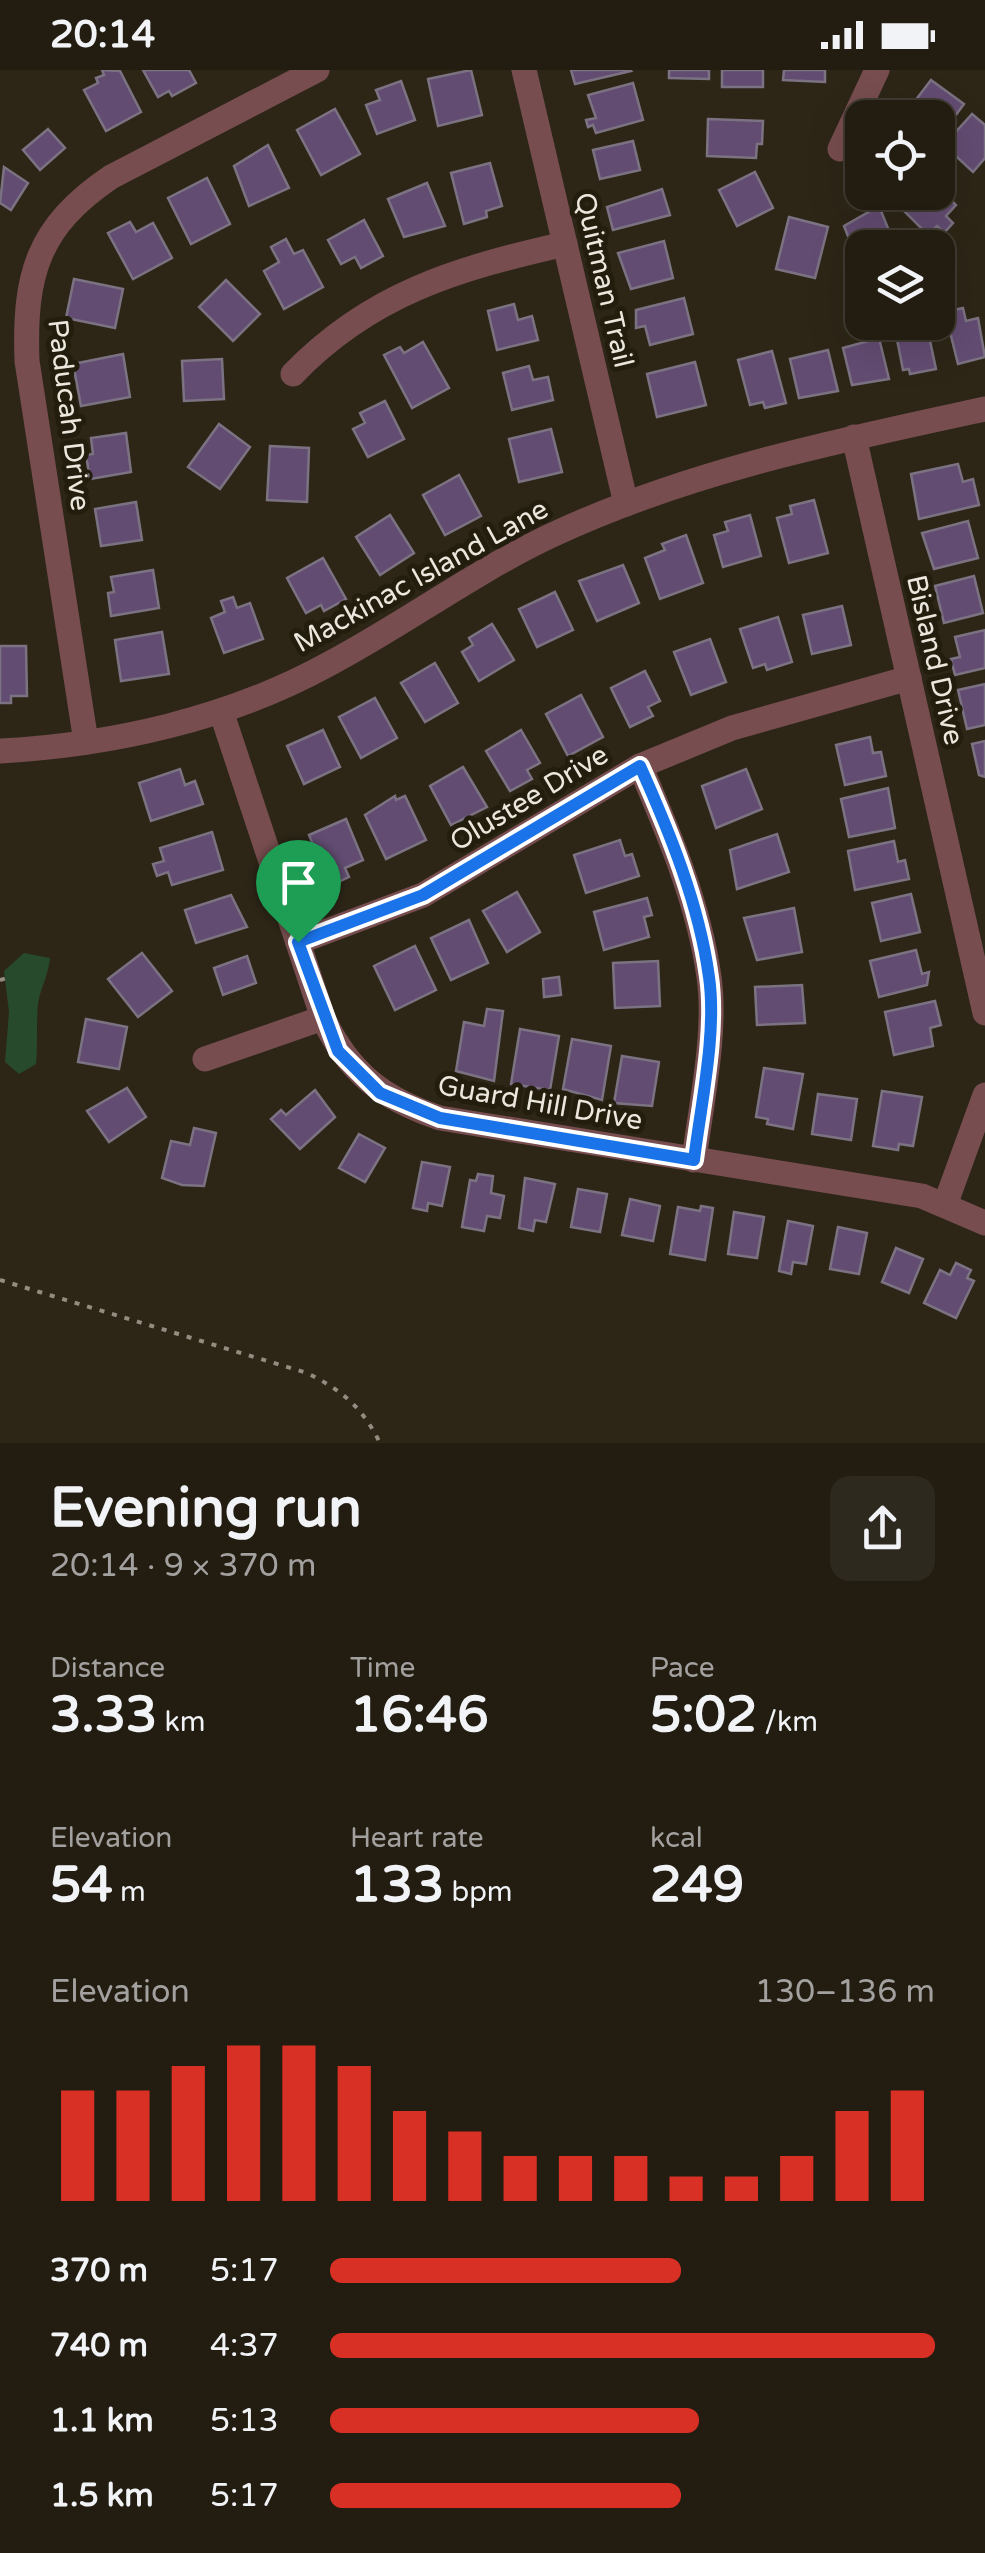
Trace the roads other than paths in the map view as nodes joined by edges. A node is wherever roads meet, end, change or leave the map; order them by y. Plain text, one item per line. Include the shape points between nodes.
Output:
1 (316, 70) edge
2 (524, 70) edge
3 (877, 70) edge
4 (840, 149) dead end
5 (565, 244) junction
6 (293, 374) dead end
7 (985, 409) edge
8 (854, 438) junction
9 (626, 504) junction
10 (909, 678) junction
11 (221, 711) junction
12 (86, 742) junction
13 (0, 751) edge
14 (640, 766) junction
15 (298, 942) junction
16 (985, 1013) edge
17 (323, 1018) junction
18 (205, 1059) dead end
19 (985, 1095) edge
20 (694, 1160) junction
21 (946, 1206) junction
22 (985, 1223) edge

1 - 12 street, Paducah Drive via 80,198 32,270 27,361
2 - 5 street, Quitman Trail
3 - 4 street
5 - 6 street via 418,286 344,326
5 - 9 street, Quitman Trail
7 - 8 street, Mackinac Island Lane
8 - 9 street, Mackinac Island Lane via 765,458
8 - 10 street, Bisland Drive
9 - 11 street, Mackinac Island Lane via 482,572 327,666
10 - 14 street, Olustee Drive via 732,728
10 - 16 street, Bisland Drive
11 - 12 street, Mackinac Island Lane
11 - 15 street, Guard Hill Drive
12 - 13 street, Mackinac Island Lane
14 - 15 street, Olustee Drive via 423,895
14 - 20 street via 691,898 710,980
15 - 17 street, Guard Hill Drive
17 - 18 street
17 - 20 street, Guard Hill Drive via 356,1072 406,1107
19 - 21 street
20 - 21 street, Guard Hill Drive via 922,1196
21 - 22 street, Guard Hill Drive

